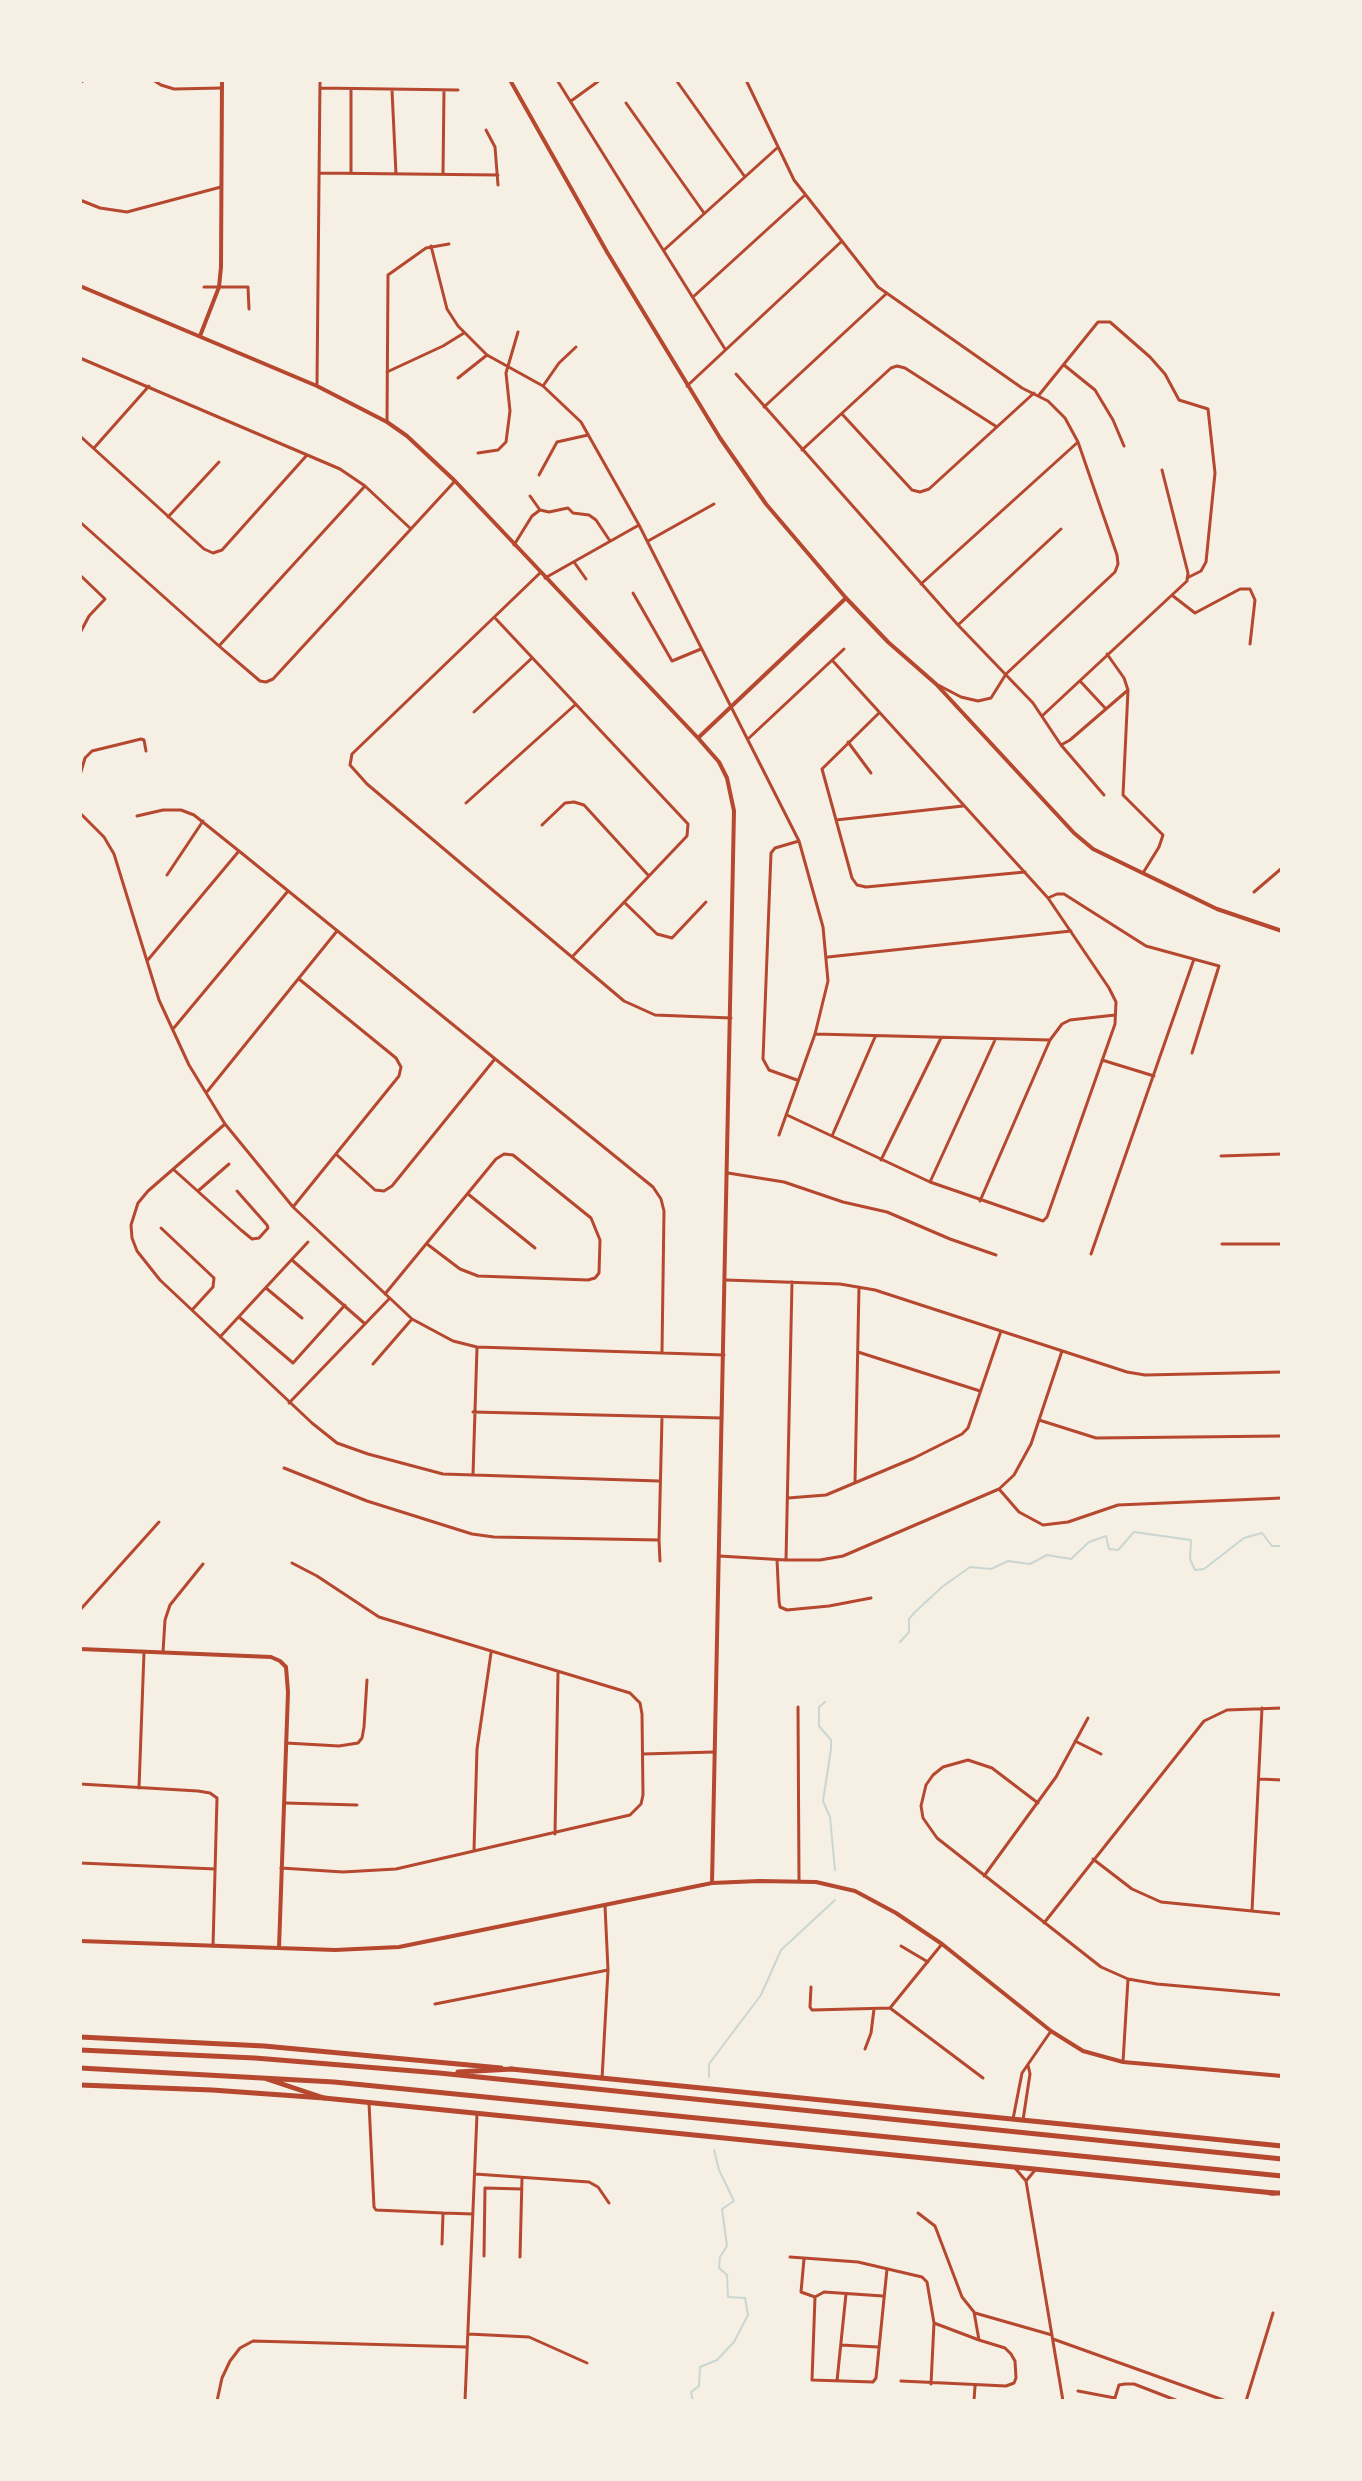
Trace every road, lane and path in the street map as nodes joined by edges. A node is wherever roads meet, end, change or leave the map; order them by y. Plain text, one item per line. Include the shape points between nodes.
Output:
1 (153, 80) edge
2 (222, 80) edge
3 (320, 80) edge
4 (510, 80) edge
5 (557, 80) edge
6 (600, 80) edge
7 (676, 80) edge
8 (746, 80) edge
9 (222, 88) junction
10 (320, 88) junction
11 (351, 89) junction
12 (392, 89) junction
13 (444, 90) junction
14 (458, 90) dead end
15 (571, 101) junction
16 (626, 103) dead end
17 (486, 130) dead end
18 (778, 147) junction
19 (319, 173) junction
20 (351, 174) junction
21 (396, 174) junction
22 (443, 174) junction
23 (498, 175) junction
24 (745, 177) junction
25 (498, 185) dead end
26 (221, 187) junction
27 (805, 195) junction
28 (80, 200) edge
29 (704, 213) junction
30 (842, 241) junction
31 (449, 244) dead end
32 (431, 246) junction
33 (664, 250) junction
34 (80, 286) edge
35 (204, 287) dead end
36 (219, 287) junction
37 (886, 294) junction
38 (693, 297) junction
39 (249, 309) dead end
40 (518, 332) dead end
41 (464, 333) junction
42 (200, 336) junction
43 (576, 347) dead end
44 (725, 349) junction
45 (487, 355) junction
46 (80, 358) edge
47 (508, 365) junction
48 (1064, 365) junction
49 (387, 372) junction
50 (736, 374) dead end
51 (458, 378) dead end
52 (149, 386) junction
53 (317, 386) junction
54 (543, 386) junction
55 (687, 386) junction
56 (1036, 394) junction
57 (764, 407) junction
58 (842, 414) junction
59 (387, 422) junction
60 (997, 427) junction
61 (588, 435) junction
62 (80, 436) edge
63 (1078, 442) junction
64 (1124, 446) dead end
65 (94, 448) junction
66 (802, 450) junction
67 (478, 453) dead end
68 (307, 455) junction
69 (219, 462) dead end
70 (1162, 470) dead end
71 (539, 475) dead end
72 (455, 481) junction
73 (365, 486) junction
74 (530, 496) dead end
75 (714, 504) dead end
76 (540, 510) junction
77 (168, 517) junction
78 (80, 522) edge
79 (639, 525) junction
80 (411, 529) junction
81 (1061, 529) dead end
82 (610, 541) junction
83 (647, 541) junction
84 (514, 545) junction
85 (574, 562) junction
86 (540, 573) junction
87 (80, 575) edge
88 (545, 578) junction
89 (1187, 578) junction
90 (586, 579) dead end
91 (921, 584) junction
92 (633, 593) dead end
93 (1173, 596) junction
94 (846, 598) junction
95 (495, 618) junction
96 (958, 625) junction
97 (80, 633) edge
98 (1250, 644) dead end
99 (219, 646) junction
100 (701, 649) junction
101 (844, 649) dead end
102 (1107, 654) junction
103 (532, 657) junction
104 (832, 660) junction
105 (1006, 674) junction
106 (1080, 681) junction
107 (936, 684) junction
108 (1128, 690) junction
109 (576, 704) junction
110 (731, 707) junction
111 (1106, 709) junction
112 (474, 712) dead end
113 (879, 713) junction
114 (1042, 716) junction
115 (698, 738) junction
116 (749, 738) junction
117 (848, 742) junction
118 (1061, 745) junction
119 (146, 751) dead end
120 (871, 773) dead end
121 (80, 775) edge
122 (1104, 795) dead end
123 (466, 803) dead end
124 (965, 806) junction
125 (80, 813) edge
126 (137, 816) dead end
127 (836, 820) junction
128 (203, 821) junction
129 (542, 825) dead end
130 (799, 841) junction
131 (239, 851) junction
132 (1282, 868) edge
133 (1025, 872) junction
134 (1142, 874) junction
135 (167, 875) dead end
136 (648, 875) junction
137 (288, 891) junction
138 (1254, 892) dead end
139 (1048, 898) junction
140 (624, 902) junction
141 (706, 902) dead end
142 (337, 931) junction
143 (1071, 931) junction
144 (1282, 931) edge
145 (572, 957) junction
146 (828, 957) junction
147 (1194, 959) junction
148 (146, 963) junction
149 (299, 979) junction
150 (1115, 1015) junction
151 (731, 1018) junction
152 (172, 1030) junction
153 (815, 1034) junction
154 (876, 1036) junction
155 (941, 1038) junction
156 (995, 1039) junction
157 (1050, 1040) junction
158 (1192, 1053) dead end
159 (494, 1060) junction
160 (1102, 1060) junction
161 (1154, 1076) junction
162 (799, 1080) junction
163 (205, 1094) junction
164 (786, 1115) junction
165 (225, 1124) junction
166 (779, 1135) dead end
167 (832, 1136) junction
168 (1282, 1154) edge
169 (336, 1155) junction
170 (1221, 1156) dead end
171 (881, 1160) junction
172 (229, 1164) dead end
173 (173, 1169) junction
174 (728, 1173) junction
175 (930, 1182) junction
176 (198, 1191) junction
177 (237, 1191) dead end
178 (468, 1194) junction
179 (980, 1201) junction
180 (293, 1207) junction
181 (161, 1228) dead end
182 (308, 1242) dead end
183 (427, 1244) junction
184 (1222, 1244) dead end
185 (1282, 1244) edge
186 (535, 1248) dead end
187 (1091, 1254) dead end
188 (996, 1255) dead end
189 (292, 1260) junction
190 (726, 1280) junction
191 (792, 1282) junction
192 (859, 1287) junction
193 (266, 1288) junction
194 (385, 1294) junction
195 (389, 1298) junction
196 (345, 1305) junction
197 (192, 1310) junction
198 (239, 1317) junction
199 (302, 1318) dead end
200 (412, 1319) junction
201 (364, 1323) junction
202 (1001, 1331) junction
203 (220, 1337) junction
204 (477, 1347) junction
205 (1062, 1350) junction
206 (662, 1352) junction
207 (858, 1352) junction
208 (724, 1355) junction
209 (373, 1364) dead end
210 (1282, 1372) edge
211 (981, 1391) junction
212 (289, 1403) junction
213 (473, 1412) junction
214 (662, 1417) junction
215 (722, 1418) junction
216 (1039, 1420) junction
217 (1282, 1436) edge
218 (284, 1468) dead end
219 (473, 1475) junction
220 (659, 1481) junction
221 (855, 1483) junction
222 (999, 1489) junction
223 (788, 1498) junction
224 (1282, 1498) edge
225 (159, 1522) dead end
226 (659, 1540) junction
227 (719, 1556) junction
228 (777, 1560) junction
229 (786, 1560) junction
230 (660, 1561) dead end
231 (292, 1563) dead end
232 (203, 1564) dead end
233 (871, 1598) dead end
234 (80, 1610) edge
235 (80, 1649) edge
236 (144, 1651) junction
237 (163, 1652) junction
238 (491, 1653) junction
239 (558, 1672) junction
240 (367, 1680) dead end
241 (798, 1707) dead end
242 (1262, 1708) junction
243 (1282, 1708) edge
244 (1088, 1718) dead end
245 (1075, 1741) junction
246 (286, 1743) junction
247 (714, 1752) junction
248 (643, 1754) junction
249 (1101, 1754) dead end
250 (1259, 1779) junction
251 (1282, 1780) edge
252 (80, 1784) edge
253 (139, 1788) junction
254 (283, 1803) junction
255 (1038, 1803) junction
256 (357, 1805) dead end
257 (555, 1834) junction
258 (474, 1850) junction
259 (1093, 1859) junction
260 (80, 1863) edge
261 (281, 1868) junction
262 (215, 1869) junction
263 (984, 1876) junction
264 (799, 1880) junction
265 (712, 1883) junction
266 (605, 1906) junction
267 (1252, 1911) junction
268 (1282, 1914) edge
269 (1044, 1923) junction
270 (82, 1943) edge
271 (942, 1944) junction
272 (213, 1946) junction
273 (901, 1946) dead end
274 (279, 1948) junction
275 (928, 1962) junction
276 (608, 1970) junction
277 (1128, 1979) junction
278 (811, 1987) dead end
279 (1282, 1995) edge
280 (435, 2004) dead end
281 (890, 2008) junction
282 (874, 2009) junction
283 (1051, 2031) junction
284 (80, 2037) edge
285 (865, 2049) dead end
286 (80, 2050) edge
287 (1123, 2062) junction
288 (1028, 2065) junction
289 (80, 2068) edge
290 (512, 2069) junction
291 (439, 2073) junction
292 (258, 2076) junction
293 (1282, 2076) edge
294 (983, 2078) dead end
295 (602, 2079) junction
296 (80, 2085) edge
297 (324, 2098) junction
298 (369, 2103) junction
299 (477, 2114) junction
300 (1013, 2119) junction
301 (1023, 2120) junction
302 (1282, 2146) edge
303 (1282, 2159) edge
304 (1013, 2167) junction
305 (1036, 2169) junction
306 (475, 2174) junction
307 (1282, 2176) edge
308 (522, 2178) junction
309 (1026, 2181) junction
310 (522, 2189) junction
311 (1282, 2193) edge
312 (609, 2203) dead end
313 (443, 2213) junction
314 (918, 2213) dead end
315 (473, 2214) junction
316 (442, 2244) dead end
317 (484, 2256) dead end
318 (520, 2257) dead end
319 (790, 2257) dead end
320 (804, 2258) junction
321 (887, 2269) junction
322 (846, 2294) junction
323 (883, 2296) junction
324 (815, 2297) junction
325 (974, 2312) junction
326 (1273, 2313) dead end
327 (934, 2323) junction
328 (468, 2334) junction
329 (1052, 2337) junction
330 (979, 2340) junction
331 (841, 2345) junction
332 (467, 2347) junction
333 (879, 2347) junction
334 (587, 2363) dead end
335 (837, 2381) junction
336 (901, 2381) dead end
337 (931, 2384) junction
338 (975, 2386) junction
339 (1078, 2391) dead end
340 (1115, 2399) edge
341 (217, 2401) edge
342 (465, 2401) edge
343 (974, 2401) edge
344 (1063, 2401) edge
345 (1178, 2401) edge
346 (1226, 2401) edge
347 (1246, 2401) edge

1 - 9 street via 174,89
2 - 9 street
3 - 10 street
4 - 55 street
5 - 15 street
6 - 15 street
7 - 24 street
8 - 18 street
9 - 26 street
10 - 11 street
10 - 19 street
11 - 12 street
11 - 20 street
12 - 13 street
12 - 21 street
13 - 14 street
13 - 22 street
15 - 33 street
16 - 29 street
17 - 23 street via 495,147
18 - 24 street
18 - 27 street
19 - 20 street
19 - 53 street
20 - 21 street
21 - 22 street
22 - 23 street
23 - 25 street
24 - 29 street
26 - 28 street via 127,212
26 - 36 street
27 - 30 street
27 - 38 street
29 - 33 street
30 - 37 street
30 - 44 street
31 - 32 street
32 - 41 street via 447,309
32 - 49 street via 388,275
33 - 38 street
34 - 42 street
35 - 36 street
36 - 39 street via 248,287
36 - 42 street
37 - 56 street
37 - 57 street
38 - 44 street
40 - 47 street
41 - 45 street
41 - 49 street
42 - 53 street
43 - 54 street
44 - 55 street
45 - 47 street
45 - 51 street
46 - 52 street
47 - 54 street
47 - 67 street via 506,442 498,450
48 - 56 street
48 - 64 street via 1095,390
48 - 89 street via 1098,322 1110,322 1150,357 1179,400 1208,409 1215,473 1206,562
49 - 59 street
50 - 57 street
52 - 65 street
52 - 68 street
53 - 59 street
54 - 61 street
55 - 94 street via 760,495
56 - 60 street
56 - 63 street via 1056,407
57 - 66 street
58 - 60 street via 897,366
58 - 60 street via 912,490 920,492
58 - 66 street
59 - 72 street
61 - 71 street via 557,442
61 - 79 street
62 - 65 street
63 - 91 street
63 - 105 street via 1117,555 1117,569
65 - 77 street
66 - 91 street
68 - 73 street
68 - 77 street via 222,550 204,549
69 - 77 street
70 - 89 street
72 - 80 street
72 - 84 street
73 - 80 street
73 - 99 street
74 - 76 street
75 - 83 street
76 - 82 street via 568,508 589,515
76 - 84 street
78 - 99 street
79 - 82 street
79 - 83 street
80 - 99 street via 273,679 260,681
81 - 96 street
82 - 85 street
83 - 100 street
84 - 86 street
85 - 88 street
85 - 90 street
86 - 88 street
86 - 95 street
87 - 97 street via 105,599
88 - 115 street
89 - 93 street
91 - 96 street
92 - 100 street via 672,661
93 - 98 street via 1195,613 1250,589 1255,600
93 - 102 street
94 - 107 street
94 - 110 street
95 - 103 street
95 - 145 street via 352,754 350,765
96 - 105 street
100 - 110 street
101 - 104 street
102 - 106 street
102 - 108 street
103 - 109 street
103 - 112 street
104 - 113 street
104 - 116 street
105 - 107 street via 985,701 961,697
105 - 114 street
106 - 111 street
106 - 114 street
107 - 134 street via 1074,833
108 - 111 street
108 - 134 street via 1123,795 1163,835
109 - 123 street
109 - 136 street via 688,824 687,836
110 - 115 street
110 - 116 street
111 - 118 street
113 - 117 street
113 - 124 street
114 - 118 street
115 - 151 street via 719,762 732,793
116 - 130 street
117 - 120 street
117 - 127 street via 822,769
118 - 122 street
119 - 121 street via 141,739 92,751
124 - 127 street
124 - 133 street
125 - 148 street via 114,854
126 - 128 street via 181,810
127 - 133 street via 857,885
128 - 131 street
128 - 135 street
129 - 136 street via 565,803 584,805
130 - 146 street
130 - 162 street via 775,848 770,859 763,1059 769,1070
131 - 137 street
131 - 148 street
132 - 138 street
133 - 139 street
134 - 144 street via 1217,909
136 - 140 street
137 - 142 street
137 - 152 street
139 - 143 street
139 - 147 street via 1064,894 1146,946
140 - 141 street via 657,934 672,938
140 - 145 street
142 - 149 street
142 - 159 street
143 - 146 street
143 - 150 street via 1109,988
145 - 151 street via 638,1009 678,1018
146 - 153 street
147 - 158 street via 1216,963 1220,971
147 - 161 street
148 - 152 street
149 - 163 street
149 - 169 street via 401,1067
150 - 157 street via 1070,1020
150 - 160 street
151 - 174 street
152 - 163 street
153 - 154 street
153 - 162 street
154 - 155 street
154 - 167 street
155 - 156 street
155 - 171 street
156 - 157 street
156 - 175 street
157 - 179 street
159 - 169 street via 384,1191 375,1190
159 - 206 street via 610,1151 661,1199
160 - 161 street
160 - 179 street via 1047,1217 1038,1221
161 - 187 street
162 - 164 street
163 - 165 street
164 - 166 street
164 - 167 street
165 - 173 street
165 - 180 street
167 - 171 street
168 - 170 street
169 - 180 street
171 - 175 street
172 - 176 street
173 - 176 street
173 - 197 street via 138,1203 132,1238 147,1266
174 - 188 street via 784,1182 887,1212
174 - 190 street
175 - 179 street
176 - 177 street via 252,1239 259,1238 267,1225
178 - 183 street
178 - 183 street via 496,1159 513,1155 591,1218 600,1240 599,1273 588,1280 478,1276
178 - 186 street
180 - 194 street
181 - 197 street via 214,1278 213,1287
182 - 189 street
183 - 194 street
184 - 185 street
189 - 193 street
189 - 196 street
190 - 191 street
190 - 208 street
191 - 192 street
191 - 223 street
192 - 202 street
192 - 207 street
193 - 198 street
193 - 199 street
194 - 195 street
195 - 200 street
195 - 201 street
196 - 198 street via 293,1363
196 - 201 street
197 - 203 street
198 - 203 street
200 - 204 street
200 - 209 street
201 - 212 street
202 - 205 street
202 - 211 street
203 - 212 street
204 - 206 street
204 - 213 street
205 - 210 street via 1145,1375
205 - 216 street
206 - 208 street
207 - 211 street
207 - 221 street
208 - 215 street
211 - 221 street via 968,1428 956,1439
212 - 219 street via 337,1443 420,1469
213 - 214 street
213 - 219 street
214 - 215 street
214 - 220 street
215 - 227 street
216 - 217 street via 1096,1438
216 - 222 street via 1022,1463
218 - 226 street via 472,1534
219 - 220 street
220 - 226 street
221 - 223 street via 826,1495
222 - 224 street via 1019,1512 1043,1525 1127,1504
222 - 229 street via 843,1556
223 - 229 street
225 - 234 street
226 - 230 street
227 - 228 street
227 - 247 street
228 - 229 street
228 - 233 street via 780,1607 787,1610
231 - 238 street via 379,1617
232 - 237 street via 170,1605
235 - 236 street
236 - 237 street
236 - 253 street
237 - 246 street via 280,1661 288,1677
238 - 239 street
238 - 258 street via 477,1749
239 - 248 street via 636,1697
239 - 257 street
240 - 246 street via 358,1743
241 - 264 street
242 - 243 street
242 - 250 street
242 - 259 street via 1227,1710 1204,1721
244 - 245 street
245 - 249 street
245 - 255 street
246 - 254 street
247 - 248 street
247 - 265 street
248 - 257 street via 643,1795 637,1811
250 - 251 street
250 - 267 street
252 - 253 street
253 - 262 street via 198,1791 217,1798
254 - 256 street
254 - 261 street
255 - 263 street
255 - 263 street via 981,1763 955,1762 933,1775 923,1795 923,1818 937,1838
257 - 258 street
258 - 261 street via 381,1870
259 - 267 street via 1132,1889 1161,1902
259 - 269 street
260 - 262 street
261 - 274 street
262 - 272 street
263 - 269 street
264 - 265 street
264 - 271 street via 864,1895
265 - 266 street
266 - 274 street via 399,1947
266 - 276 street
267 - 268 street
269 - 277 street via 1101,1967
270 - 272 street
271 - 275 street
271 - 283 street
272 - 274 street
273 - 275 street
275 - 281 street
276 - 280 street
276 - 295 street
277 - 279 street
277 - 287 street
278 - 282 street via 812,2010
281 - 282 street
281 - 294 street
282 - 285 street
283 - 287 street via 1083,2051
283 - 288 street
284 - 290 highway via 264,2046
286 - 291 highway
287 - 293 street
288 - 300 street
288 - 301 street
289 - 292 highway
290 - 291 highway
290 - 295 highway
291 - 303 highway
292 - 297 highway
292 - 307 highway
295 - 300 highway
296 - 297 highway
297 - 298 highway
298 - 299 highway
298 - 313 street via 376,2210
299 - 304 highway
299 - 306 street
300 - 301 highway
301 - 302 highway
304 - 305 highway
304 - 309 street
305 - 309 street
305 - 311 highway
306 - 308 street
306 - 315 street
308 - 310 street
308 - 312 street via 589,2182
309 - 329 street
310 - 317 street via 485,2188
310 - 318 street
313 - 315 street
313 - 316 street
314 - 325 street via 935,2226 962,2297
315 - 328 street
319 - 320 street
320 - 321 street
320 - 324 street via 801,2292
321 - 323 street
321 - 327 street via 927,2282
322 - 323 street
322 - 324 street via 824,2292
322 - 331 street
323 - 333 street
324 - 335 street via 812,2380
325 - 329 street
325 - 330 street
326 - 347 street
327 - 330 street
327 - 337 street
328 - 332 street
328 - 334 street via 529,2337
329 - 344 street
329 - 346 street
330 - 338 street via 1011,2354 1016,2378 1006,2386
331 - 333 street
331 - 335 street
332 - 341 street via 253,2341 230,2361
332 - 342 street
333 - 335 street via 873,2382
336 - 337 street
337 - 338 street
338 - 343 street
339 - 340 street
340 - 345 street via 1119,2385 1134,2384

